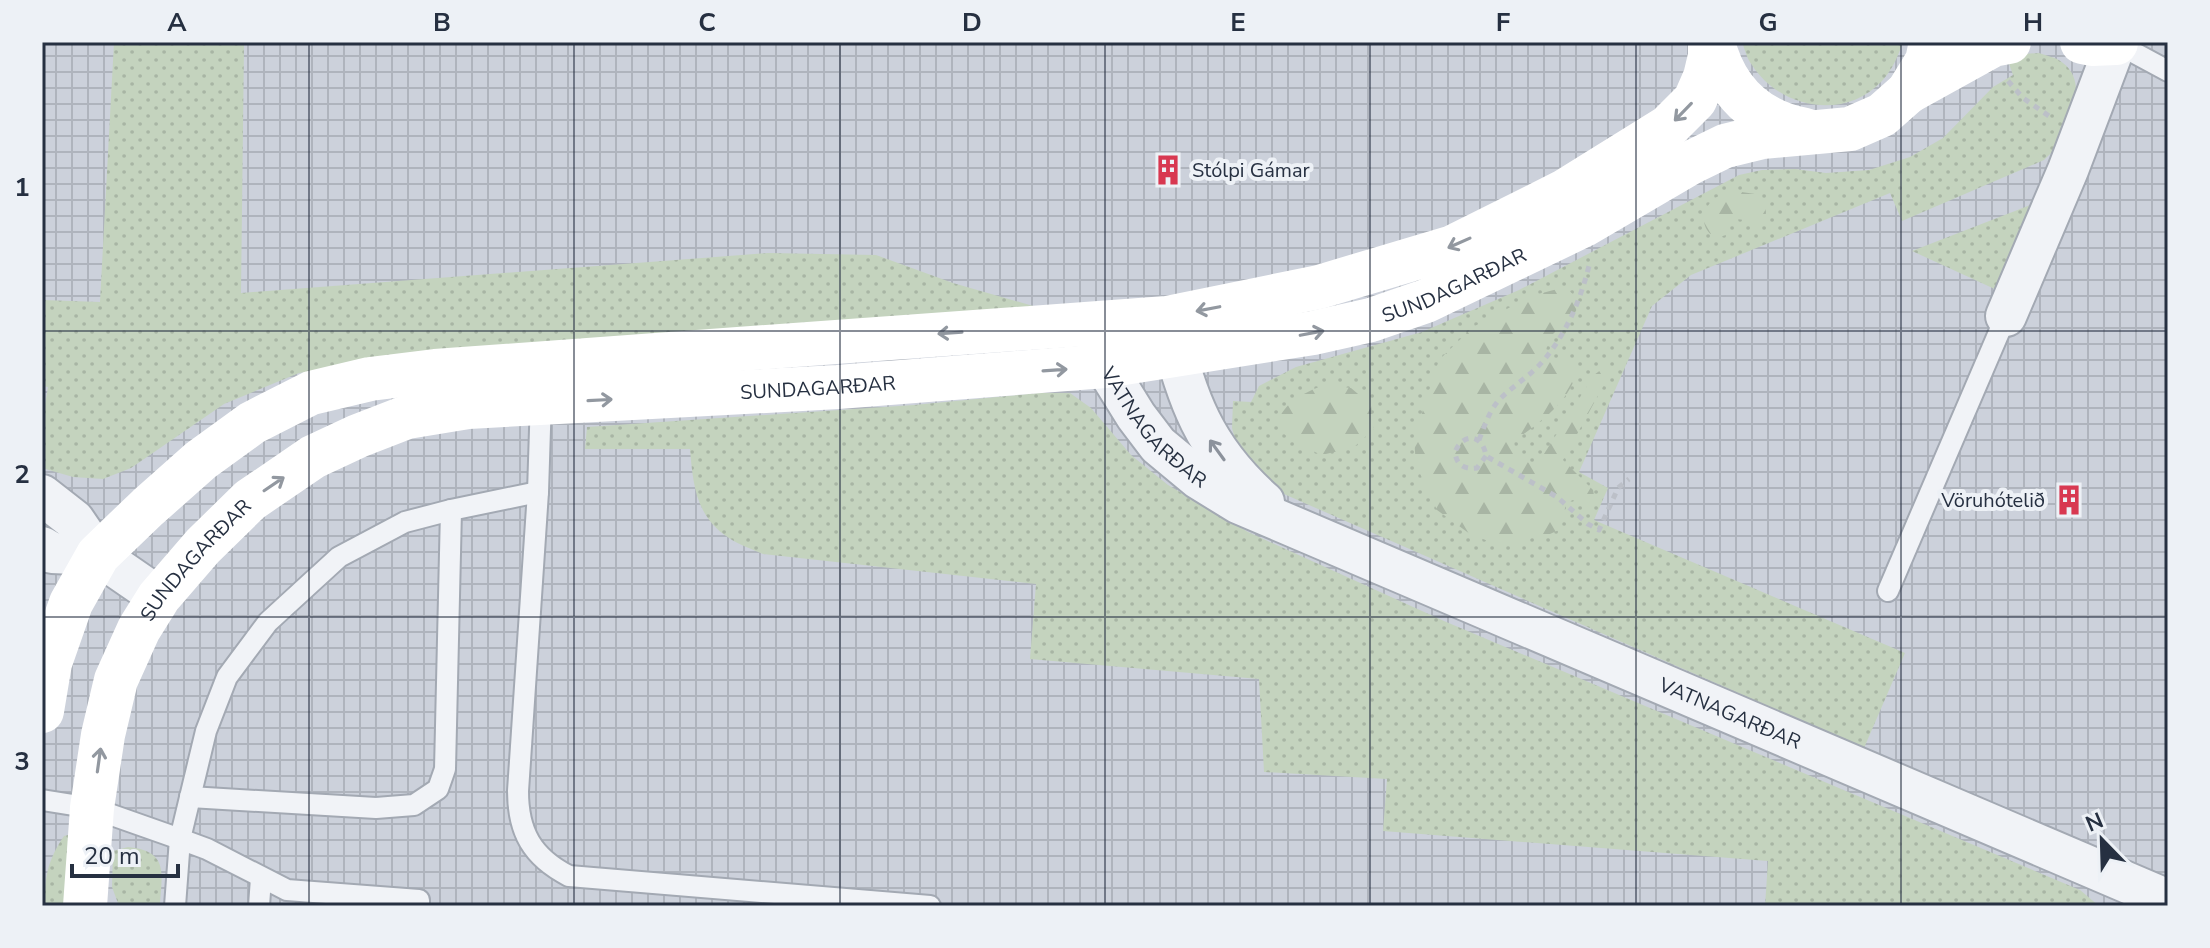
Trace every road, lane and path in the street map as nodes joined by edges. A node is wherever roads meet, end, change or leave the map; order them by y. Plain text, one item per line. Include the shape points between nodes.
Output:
1 (1711, 42) edge
2 (1931, 42) edge
3 (2082, 42) edge
4 (2115, 42) edge
5 (2007, 60) edge
6 (2168, 71) edge
7 (1908, 92) junction
8 (1815, 132) junction
9 (2082, 132) junction
10 (1591, 253) dead end
11 (2006, 316) joint
12 (1097, 322) junction
13 (1171, 337) junction
14 (1105, 366) junction
15 (541, 382) junction
16 (1479, 440) junction
17 (1486, 456) junction
18 (1629, 479) dead end
19 (538, 492) junction
20 (42, 495) edge
21 (451, 510) junction
22 (1291, 526) junction
23 (42, 547) edge
24 (98, 555) junction
25 (1888, 591) dead end
26 (159, 597) junction
27 (42, 711) edge
28 (190, 797) junction
29 (42, 800) edge
30 (92, 808) junction
31 (180, 839) junction
32 (261, 878) junction
33 (2168, 900) edge
34 (88, 902) edge
35 (175, 906) edge
36 (259, 906) edge
37 (419, 906) edge
38 (930, 906) edge

1 - 8 main road, SUNDAGARÐAR via 1733,90 1756,111 1784,126
1 -> 13 main road, SUNDAGARÐAR via 1695,100 1668,127 1565,191 1453,247
2 - 7 main road, SUNDAGARÐAR via 1927,61
3 - 4 main road
4 - 6 lane
4 - 9 street
5 - 7 main road, SUNDAGARÐAR via 1993,45
5 - 9 path via 2023,98
7 - 8 main road, SUNDAGARÐAR via 1871,120 1850,129
13 -> 8 main road, SUNDAGARÐAR via 1328,330 1371,320 1426,301 1584,225 1725,146
9 - 11 street
10 - 16 path via 1581,296 1564,333 1543,361 1501,398
11 - 25 lane
12 - 13 main road, SUNDAGARÐAR
12 - 14 street, VATNAGARÐAR
12 -> 15 main road, SUNDAGARÐAR
13 - 14 main road, SUNDAGARÐAR
22 -> 13 street, VATNAGARÐAR via 1239,480 1209,438 1191,402
15 -> 14 main road, SUNDAGARÐAR via 838,387
14 - 22 street, VATNAGARÐAR via 1158,445 1238,503
15 - 19 lane
15 - 24 main road, SUNDAGARÐAR via 370,379 311,393 252,423 201,460
26 -> 15 main road, SUNDAGARÐAR via 250,500 313,457 407,417 468,407
16 - 17 path
16 - 17 path via 1460,443 1455,457 1472,469
17 - 18 path via 1557,497 1599,530 1618,488
19 - 21 lane
19 - 38 lane via 518,809 521,826 540,856 569,876
20 - 24 street via 74,520
21 - 28 lane via 405,522 339,557 268,622 227,677 206,731
21 - 28 lane via 445,769 438,789 414,805 376,808
22 - 33 street, VATNAGARÐAR
23 - 24 street via 52,553
24 - 26 street
24 - 27 main road, SUNDAGARÐAR via 71,603 50,663
30 -> 26 main road, SUNDAGARÐAR via 116,680
28 - 31 lane
29 - 30 lane
30 - 31 lane
30 - 34 main road, SUNDAGARÐAR
31 - 32 lane
31 - 35 lane
32 - 36 lane
32 - 37 lane via 287,890 419,900

